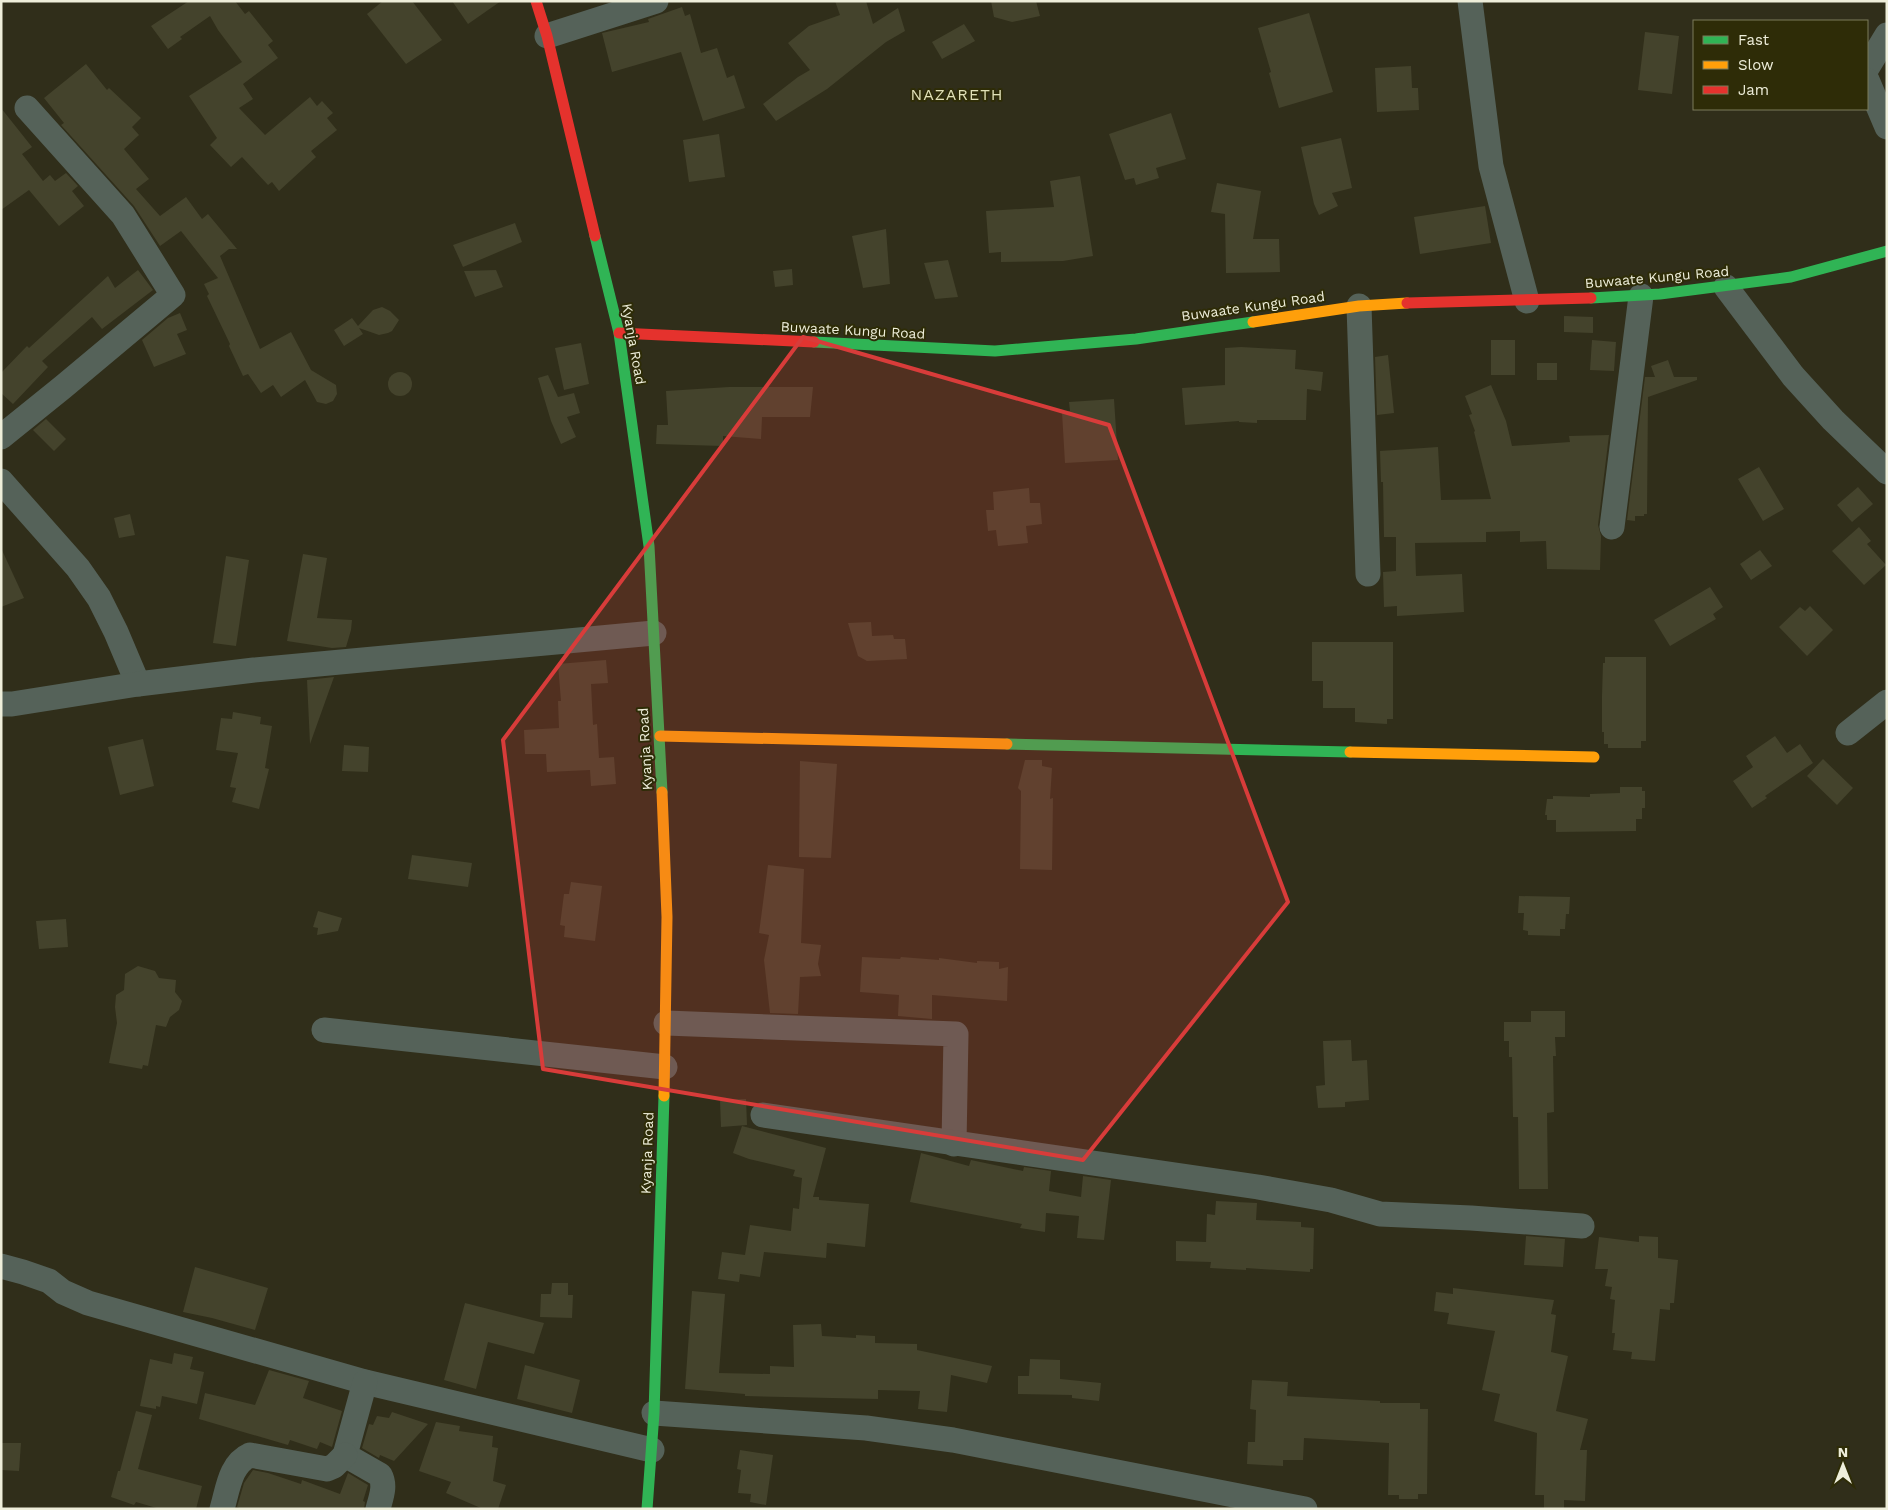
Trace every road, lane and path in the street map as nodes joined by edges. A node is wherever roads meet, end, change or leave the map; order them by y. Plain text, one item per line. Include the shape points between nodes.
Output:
1 (536, 1) edge
2 (656, 1) edge
3 (1470, 1) edge
4 (1887, 35) edge
5 (547, 36) junction
6 (1868, 66) edge
7 (1868, 82) edge
8 (27, 108) dead end
9 (1887, 128) edge
10 (1887, 251) edge
11 (1726, 286) junction
12 (1641, 296) junction
13 (1527, 300) junction
14 (1359, 306) junction
15 (619, 334) junction
16 (1, 436) edge
17 (1887, 472) edge
18 (1, 481) edge
19 (1612, 527) dead end
20 (1368, 574) dead end
21 (654, 633) junction
22 (138, 684) junction
23 (1887, 702) edge
24 (1, 704) edge
25 (1848, 733) dead end
26 (660, 736) junction
27 (1594, 758) dead end
28 (666, 1023) junction
29 (324, 1030) dead end
30 (665, 1067) junction
31 (763, 1115) dead end
32 (954, 1144) junction
33 (1582, 1226) dead end
34 (1, 1266) edge
35 (365, 1382) junction
36 (654, 1413) junction
37 (652, 1450) junction
38 (345, 1455) junction
39 (1267, 1505) edge
40 (222, 1509) edge
41 (378, 1509) edge
42 (648, 1509) edge
43 (1305, 1509) edge

1 - 5 street, Kyanja Road
2 - 5 street
3 - 13 street via 1491,166
4 - 6 street
5 - 15 street, Kyanja Road
7 - 9 street
8 - 16 street via 123,215 173,295
10 - 11 street, Buwaate Kungu Road via 1791,277
11 - 12 street, Buwaate Kungu Road
11 - 17 street via 1793,376
12 - 13 street, Buwaate Kungu Road
12 - 19 street
13 - 14 street, Buwaate Kungu Road
14 - 15 street, Buwaate Kungu Road via 1136,339 996,351
14 - 20 street
15 - 21 street, Kyanja Road via 649,546
18 - 22 street via 78,568 99,598
21 - 22 street via 254,670
21 - 26 street, Kyanja Road
22 - 24 street
23 - 25 street
26 - 27 street
26 - 28 street, Kyanja Road via 667,916
28 - 30 street, Kyanja Road
28 - 32 street via 956,1034
29 - 30 street
30 - 36 street, Kyanja Road
31 - 32 street
32 - 33 street via 1258,1187 1331,1200 1380,1214
34 - 35 street via 49,1281 63,1292 88,1303
35 - 37 street
35 - 38 street
36 - 37 street, Kyanja Road
36 - 39 street via 866,1428 953,1440
37 - 42 street, Kyanja Road
38 - 40 street via 327,1469 250,1455 241,1459 234,1469
38 - 41 street via 380,1475 383,1486
39 - 43 street

